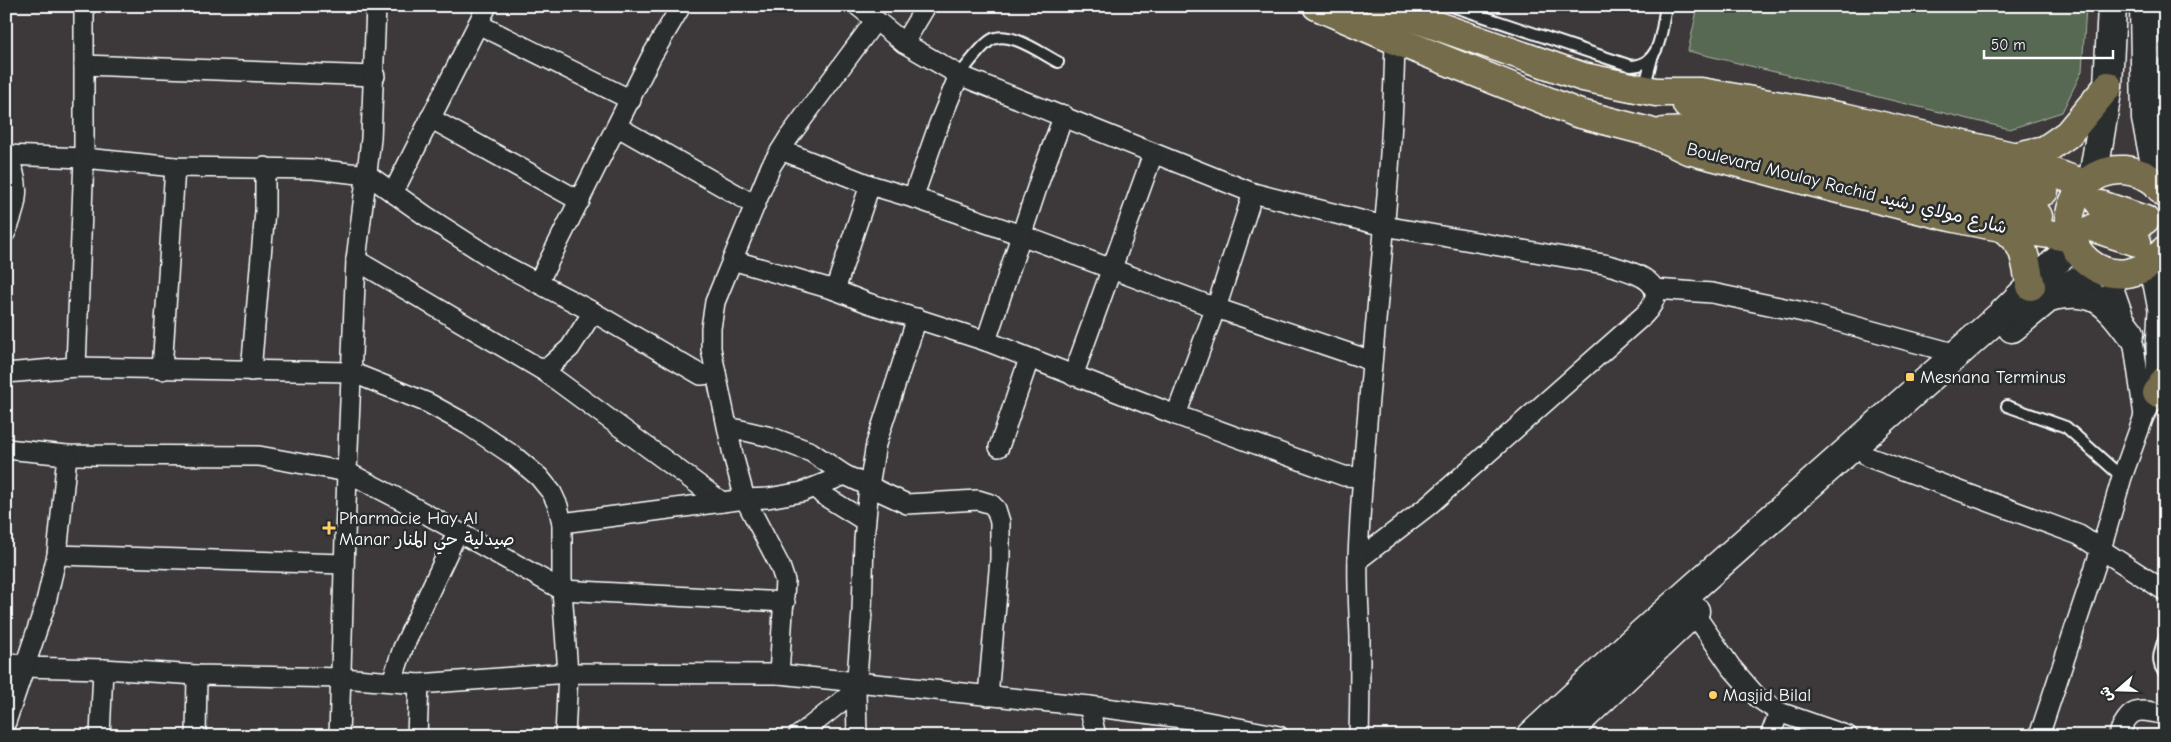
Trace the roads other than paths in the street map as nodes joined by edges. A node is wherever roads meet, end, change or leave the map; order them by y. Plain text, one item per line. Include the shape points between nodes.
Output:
1 (84, 6) edge
2 (376, 6) edge
3 (487, 6) edge
4 (681, 6) edge
5 (858, 6) edge
6 (926, 6) edge
7 (1317, 6) edge
8 (1380, 6) edge
9 (1452, 6) edge
10 (1666, 6) edge
11 (2112, 6) edge
12 (2144, 6) edge
13 (875, 21) junction
14 (478, 24) junction
15 (1395, 40) junction
16 (904, 43) junction
17 (1652, 58) junction
18 (1058, 62) dead end
19 (84, 65) junction
20 (959, 75) junction
21 (374, 76) junction
22 (2154, 76) edge
23 (2108, 86) junction
24 (1650, 91) junction
25 (631, 100) junction
26 (1064, 115) junction
27 (430, 118) junction
28 (618, 127) junction
29 (1650, 132) junction
30 (781, 150) junction
31 (1152, 154) junction
32 (6, 155) edge
33 (2013, 157) junction
34 (84, 158) junction
35 (175, 167) junction
36 (265, 167) junction
37 (368, 175) junction
38 (2089, 181) junction
39 (870, 186) junction
40 (2163, 191) edge
41 (393, 192) junction
42 (1253, 193) junction
43 (913, 198) junction
44 (580, 201) junction
45 (755, 205) junction
46 (1384, 226) junction
47 (2002, 227) junction
48 (2085, 229) junction
49 (2141, 231) tunnel mouth
50 (6, 232) edge
51 (1021, 235) junction
52 (356, 260) junction
53 (732, 260) junction
54 (2157, 263) edge
55 (1111, 268) junction
56 (2103, 270) junction
57 (538, 283) junction
58 (1654, 289) junction
59 (836, 290) junction
60 (2041, 291) junction
61 (1216, 308) junction
62 (593, 312) junction
63 (917, 318) junction
64 (2130, 333) junction
65 (986, 341) junction
66 (1957, 354) junction
67 (1028, 358) junction
68 (1372, 361) junction
69 (76, 367) junction
70 (162, 370) junction
71 (251, 370) junction
72 (544, 371) junction
73 (351, 372) junction
74 (716, 373) junction
75 (8, 376) edge
76 (1073, 376) junction
77 (2161, 386) edge
78 (2007, 406) dead end
79 (1176, 415) junction
80 (2144, 416) junction
81 (728, 427) junction
82 (999, 447) dead end
83 (6, 449) edge
84 (67, 455) junction
85 (1868, 457) junction
86 (347, 472) junction
87 (845, 475) junction
88 (2122, 477) junction
89 (1363, 478) junction
90 (869, 486) junction
91 (816, 488) junction
92 (745, 499) junction
93 (722, 502) junction
94 (865, 521) junction
95 (562, 523) junction
96 (457, 533) junction
97 (2101, 549) junction
98 (57, 555) junction
99 (1358, 560) junction
100 (344, 564) junction
101 (562, 590) junction
102 (2165, 591) edge
103 (785, 602) junction
104 (1688, 605) junction
105 (2165, 636) edge
106 (15, 664) edge
107 (103, 669) junction
108 (2165, 673) edge
109 (568, 674) junction
110 (780, 674) junction
111 (197, 675) junction
112 (342, 678) junction
113 (392, 681) junction
114 (419, 684) junction
115 (856, 687) junction
116 (988, 696) junction
117 (1089, 706) junction
118 (1779, 712) junction
119 (2165, 715) edge
120 (6, 722) edge
121 (1544, 734) edge
122 (100, 736) edge
123 (196, 736) edge
124 (339, 736) edge
125 (417, 736) edge
126 (565, 736) edge
127 (798, 736) edge
128 (856, 736) edge
129 (1096, 736) edge
130 (1279, 736) edge
131 (1359, 736) edge
132 (1770, 736) edge
133 (1848, 736) edge
134 (2039, 736) edge
135 (2118, 736) edge

1 - 19 street
2 - 21 street
3 - 14 street
4 - 25 street via 651,57
5 - 13 street
6 - 16 street
7 - 15 main road, Boulevard Moulay Rachid شارع مولاي رشيد via 1351,17
8 - 24 main road via 1426,18 1583,77
9 - 17 lane via 1631,66 1644,64
10 - 17 lane via 1657,50
11 - 23 main road
12 - 22 main road
13 - 16 street
13 - 30 street
14 - 25 street
14 - 27 street
15 - 29 main road, Boulevard Moulay Rachid شارع مولاي رشيد via 1577,113
15 - 46 street
16 - 20 street
17 - 24 lane
18 - 20 lane via 1011,37 1000,36 990,40
19 - 21 street
19 - 34 street
20 - 26 street
20 - 43 street
21 - 37 street
22 - 40 main road via 2146,119
23 - 33 main road via 2068,134 2045,150
23 - 38 main road
24 - 29 main road via 1697,110 2041,203 1692,131
24 - 33 main road via 1701,92 1842,117
25 - 28 street
26 - 31 street
26 - 51 street
27 - 41 street
27 - 44 street
28 - 44 street
28 - 45 street
29 - 47 main road, Boulevard Moulay Rachid شارع مولاي رشيد via 1688,150
30 - 39 street
30 - 45 street
31 - 42 street
31 - 55 street
32 - 34 street
32 - 50 street via 18,190
33 - 38 main road via 2051,172
34 - 35 street
34 - 69 street
35 - 36 street
35 - 70 street
36 - 37 street
36 - 71 street via 265,211
37 - 41 street
37 - 52 street
38 - 40 main road via 2114,171 2136,172 2149,178
38 - 48 main road via 2076,195 2069,224
39 - 43 street
39 - 59 street
41 - 57 street via 459,238
42 - 46 street
42 - 61 street
43 - 51 street
44 - 57 street
45 - 53 street
46 - 58 street via 1604,264 1643,276
46 - 68 street
47 - 48 main road, Boulevard Moulay Rachid شارع مولاي رشيد via 2034,231
47 - 60 main road via 2022,247
48 - 49 main road, Boulevard Moulay Rachid شارع مولاي رشيد
48 - 56 main road via 2083,257
48 - 60 main road
51 - 55 street
51 - 65 street
52 - 72 street
52 - 73 street
53 - 59 street
53 - 74 street via 715,302 711,328
54 - 56 main road via 2122,274
54 - 77 street via 2153,284 2158,310 2156,346
55 - 61 street
55 - 76 street
56 - 60 main road
56 - 64 street
57 - 62 street
58 - 66 street via 1712,293 1803,312
58 - 99 street via 1650,309 1614,342 1428,506
59 - 63 street
60 - 64 main road via 2086,293 2098,298
60 - 66 main road
60 - 85 main road via 2033,310
61 - 68 street
61 - 79 street
62 - 72 street via 570,348
62 - 74 street via 701,375
63 - 65 street
63 - 90 street via 876,444
64 - 80 street
65 - 67 street
66 - 104 main road
67 - 76 street
67 - 82 street
68 - 89 street
69 - 70 street
69 - 75 street
70 - 71 street
71 - 73 street
72 - 93 street
73 - 86 street
73 - 95 street via 428,403 514,456 552,493
74 - 81 street
76 - 79 street
77 - 80 street
78 - 88 lane via 2066,427
79 - 89 street via 1344,476
80 - 88 street
81 - 87 street via 771,437 811,452
81 - 92 street
83 - 84 street
84 - 86 street via 259,456
84 - 98 street
85 - 97 street via 2067,530
85 - 104 main road
86 - 96 street
86 - 100 street
87 - 90 street
87 - 91 street
88 - 97 street
89 - 99 street
90 - 94 street
90 - 116 street via 907,504 978,500 996,509 1000,522 1000,559
91 - 92 street via 768,498
91 - 94 street
92 - 93 street
92 - 103 street via 780,566
93 - 95 street
94 - 115 street
95 - 101 street
96 - 101 street
96 - 113 street
97 - 102 street
97 - 134 street
98 - 100 street
98 - 106 street via 45,606
99 - 131 street
100 - 112 street
101 - 103 street
101 - 109 street
103 - 110 street via 779,652
104 - 118 street via 1758,698
104 - 121 main road
105 - 108 lane via 2158,661 2159,668
106 - 107 street
106 - 120 street
107 - 111 street
107 - 122 street
109 - 110 street
109 - 114 street
109 - 126 street
110 - 115 street
111 - 112 street
111 - 123 street
112 - 113 street
112 - 124 street
113 - 114 street
114 - 125 street
115 - 116 street
115 - 127 street
115 - 128 street
116 - 117 street
117 - 129 street
117 - 130 street via 1198,720
118 - 132 street
118 - 133 street
119 - 135 street via 2134,711 2126,718

